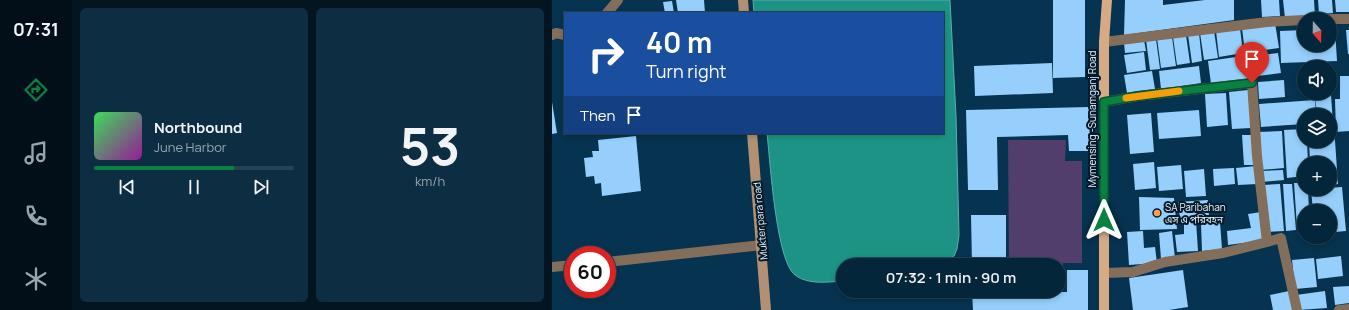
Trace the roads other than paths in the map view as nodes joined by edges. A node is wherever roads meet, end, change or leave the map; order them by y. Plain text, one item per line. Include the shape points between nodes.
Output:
1 (618, 0) edge
2 (743, 0) edge
3 (1107, 0) edge
4 (609, 12) edge
5 (744, 12) edge
6 (1337, 19) edge
7 (1349, 19) edge
8 (1297, 20) edge
9 (552, 35) edge
10 (564, 35) edge
11 (1104, 42) junction
12 (1104, 102) junction
13 (752, 134) edge
14 (1267, 242) junction
15 (762, 245) junction
16 (616, 261) edge
17 (564, 266) edge
18 (552, 267) edge
19 (1104, 273) junction
20 (1349, 309) edge
21 (766, 310) edge
22 (1104, 310) edge
23 (1297, 310) edge
24 (1339, 310) edge

1 - 4 street
2 - 5 street
3 - 11 main road, Mymensing -Sunamganj Road
6 - 7 street
8 - 11 street
9 - 10 street
11 - 12 main road, Mymensing -Sunamganj Road
12 - 14 street via 1252,83
12 - 19 main road, Mymensing -Sunamganj Road
13 - 15 street, Mukter para road
14 - 19 street via 1224,253 1165,262 1133,272
14 - 23 street via 1281,238
15 - 16 street
15 - 21 street, Mukter para road
17 - 18 street
19 - 22 main road, Mymensing -Sunamganj Road
20 - 24 street

